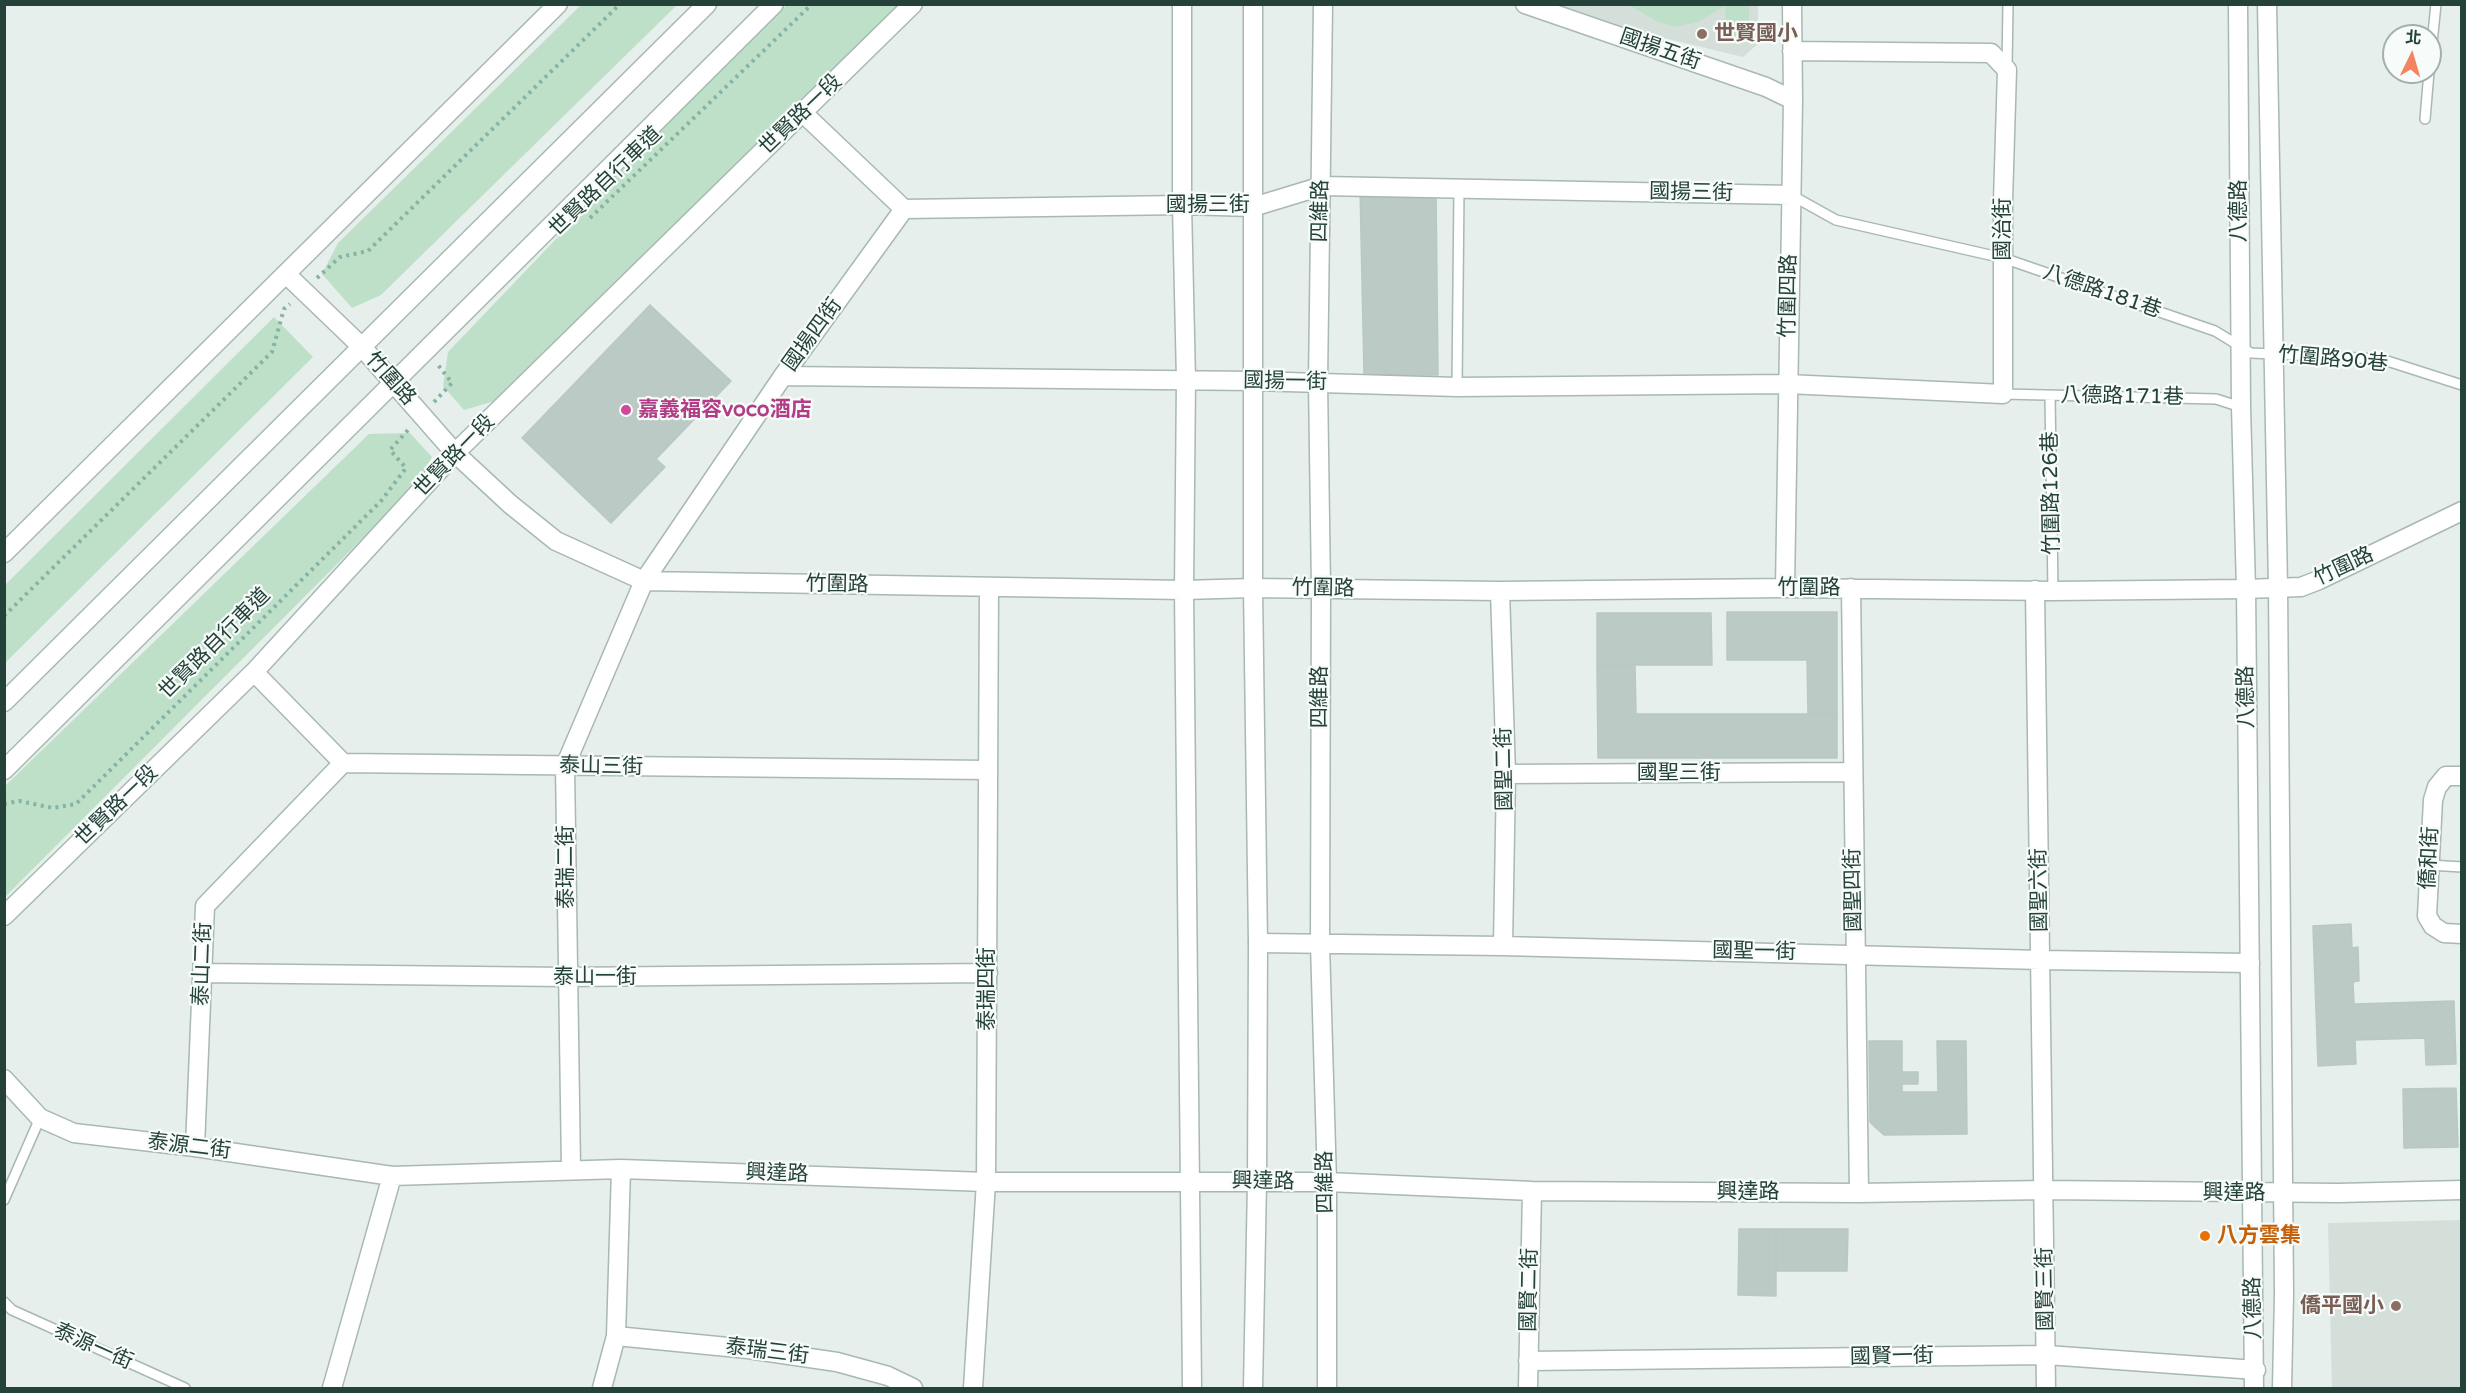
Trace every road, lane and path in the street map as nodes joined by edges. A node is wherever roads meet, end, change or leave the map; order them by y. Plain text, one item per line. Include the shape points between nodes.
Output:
1 (558, 4) edge
2 (620, 4) edge
3 (707, 4) edge
4 (774, 4) edge
5 (812, 4) edge
6 (913, 4) edge
7 (1182, 4) edge
8 (1253, 4) edge
9 (1323, 4) edge
10 (1525, 4) edge
11 (1792, 4) edge
12 (2008, 4) edge
13 (2238, 4) edge
14 (2267, 4) edge
15 (2436, 4) edge
16 (2434, 24) edge
17 (1792, 51) junction
18 (2007, 70) junction
19 (2428, 84) edge
20 (1793, 100) junction
21 (803, 113) junction
22 (2425, 118) dead end
23 (1322, 186) junction
24 (1459, 189) junction
25 (1791, 195) junction
26 (1182, 205) junction
27 (1253, 207) junction
28 (904, 208) junction
29 (582, 226) dead end
30 (340, 257) dead end
31 (2003, 258) junction
32 (286, 274) junction
33 (284, 309) dead end
34 (2240, 345) junction
35 (362, 347) junction
36 (2274, 355) junction
37 (445, 358) dead end
38 (783, 376) junction
39 (1186, 380) junction
40 (1253, 381) junction
41 (1318, 382) junction
42 (394, 383) junction
43 (452, 383) dead end
44 (1787, 384) junction
45 (2462, 385) edge
46 (1457, 387) junction
47 (2003, 394) junction
48 (2050, 396) junction
49 (2241, 407) junction
50 (390, 450) dead end
51 (455, 453) junction
52 (2462, 511) edge
53 (4, 553) edge
54 (644, 582) junction
55 (2278, 587) junction
56 (989, 588) junction
57 (1253, 588) junction
58 (1785, 588) junction
59 (1851, 588) junction
60 (1321, 589) junction
61 (2246, 589) junction
62 (1184, 590) junction
63 (2044, 590) junction
64 (1500, 591) junction
65 (4, 616) edge
66 (254, 672) junction
67 (4, 702) edge
68 (343, 763) junction
69 (565, 766) junction
70 (4, 770) edge
71 (987, 770) junction
72 (1852, 772) junction
73 (1506, 774) junction
74 (2462, 776) edge
75 (4, 804) edge
76 (2429, 865) junction
77 (2462, 867) edge
78 (4, 916) edge
79 (2462, 934) edge
80 (1258, 943) junction
81 (1320, 944) junction
82 (1503, 946) junction
83 (1854, 954) junction
84 (2041, 960) junction
85 (2250, 963) junction
86 (202, 973) junction
87 (988, 974) junction
88 (566, 977) junction
89 (4, 1079) edge
90 (40, 1118) junction
91 (195, 1147) junction
92 (571, 1169) junction
93 (621, 1169) junction
94 (392, 1176) junction
95 (1191, 1180) junction
96 (986, 1182) junction
97 (1257, 1182) junction
98 (1327, 1182) junction
99 (2044, 1190) junction
100 (2462, 1190) edge
101 (1532, 1191) junction
102 (1859, 1193) junction
103 (2252, 1193) junction
104 (2283, 1193) junction
105 (4, 1200) edge
106 (4, 1302) edge
107 (616, 1336) junction
108 (2047, 1355) junction
109 (1528, 1361) junction
110 (2256, 1370) junction
111 (185, 1389) edge
112 (332, 1389) edge
113 (602, 1389) edge
114 (913, 1389) edge
115 (973, 1389) edge
116 (1192, 1389) edge
117 (1253, 1389) edge
118 (1327, 1389) edge
119 (1528, 1389) edge
120 (2046, 1389) edge
121 (2254, 1389) edge
122 (2282, 1389) edge

1 - 32 street
2 - 30 path via 368,251
3 - 35 street
4 - 42 street
5 - 29 path, 世賢路自行車道
6 - 21 street, 世賢路一段
7 - 26 street
8 - 27 street
9 - 23 street, 四維路
10 - 20 street, 國揚五街 via 1766,87
11 - 17 street, 竹圍四路
12 - 18 lane
13 - 34 street, 八德路
14 - 36 street, 八德路
15 - 16 lane
17 - 18 street via 1991,53
17 - 20 street, 竹圍四路
18 - 31 street, 國治街
19 - 22 lane
20 - 25 street, 竹圍四路
21 - 28 street
21 - 51 street, 世賢路一段
23 - 24 street, 國揚三街
23 - 27 street, 國揚三街
23 - 41 street, 四維路
24 - 25 street, 國揚三街
24 - 46 lane
25 - 31 lane, 八德路181巷 via 1836,220
25 - 44 street, 竹圍四路
26 - 27 street, 國揚三街
26 - 28 street, 國揚三街
26 - 39 street
27 - 40 street
28 - 38 street, 國揚四街
31 - 34 lane, 八德路181巷 via 2215,331
31 - 47 street, 國治街
32 - 35 street, 竹圍路
32 - 53 street
33 - 65 path via 272,352
34 - 36 lane, 竹圍路90巷 via 2251,353
34 - 49 street, 八德路
35 - 42 street, 竹圍路
35 - 67 street
36 - 45 lane, 竹圍路90巷 via 2381,359
36 - 55 street, 八德路
37 - 43 path via 437,366
38 - 39 street, 國揚一街
38 - 54 street, 國揚四街
39 - 40 street, 國揚一街
39 - 62 street
40 - 41 street, 國揚一街
40 - 57 street
41 - 46 street, 國揚一街
41 - 60 street, 四維路
42 - 51 street, 竹圍路
42 - 70 street
44 - 46 street, 國揚一街
44 - 47 street
44 - 58 street, 竹圍四路
47 - 48 lane, 八德路171巷
48 - 49 lane, 八德路171巷 via 2216,399
48 - 63 lane, 竹圍路126巷
49 - 61 street, 八德路
50 - 75 path, 世賢路自行車道 via 406,468 381,501 75,804 53,808 19,801
51 - 54 street, 竹圍路 via 556,541
51 - 66 street, 世賢路一段
52 - 55 street, 竹圍路 via 2319,580 2301,587
54 - 56 street, 竹圍路
54 - 69 street, 泰瑞二街
55 - 61 street, 竹圍路
55 - 104 street, 八德路
56 - 62 street, 竹圍路
56 - 71 street, 泰瑞四街
57 - 60 street, 竹圍路
57 - 62 street, 竹圍路
57 - 80 street
58 - 59 street, 竹圍路
58 - 64 street, 竹圍路
59 - 63 street, 竹圍路
59 - 72 street, 國聖四街
60 - 64 street, 竹圍路
60 - 81 street, 四維路
61 - 63 street, 竹圍路
61 - 85 street, 八德路
62 - 95 street
63 - 84 street, 國聖六街
64 - 73 street, 國聖二街
66 - 68 street
66 - 78 street, 世賢路一段
68 - 69 street, 泰山三街
68 - 86 street, 泰山二街 via 205,906
69 - 71 street, 泰山三街
69 - 88 street, 泰瑞二街
71 - 87 street, 泰瑞四街
72 - 73 street, 國聖三街
72 - 83 street, 國聖四街
73 - 82 street, 國聖二街
74 - 76 street, 僑和街 via 2446,776 2437,787
76 - 77 lane
76 - 79 street, 僑和街 via 2427,916 2444,933
80 - 81 street, 國聖一街
80 - 97 street
81 - 82 street, 國聖一街
81 - 98 street, 四維路
82 - 83 street, 國聖一街
83 - 84 street, 國聖一街
83 - 102 street, 國聖四街
84 - 85 street, 國聖一街
84 - 99 street, 國聖六街
85 - 103 street, 八德路
86 - 88 street, 泰山一街
86 - 91 street, 泰山二街
87 - 88 street, 泰山一街
87 - 96 street, 泰瑞四街
88 - 92 street, 泰瑞二街
89 - 90 street, 泰源二街
90 - 91 street, 泰源二街 via 74,1133
90 - 105 lane
91 - 94 street, 泰源二街
92 - 93 street, 興達路
92 - 94 street, 興達路
93 - 96 street, 興達路
93 - 107 street
94 - 112 street
95 - 96 street, 興達路
95 - 97 street, 興達路
95 - 116 street
96 - 115 street, 泰瑞四街
97 - 98 street, 興達路
97 - 117 street
98 - 101 street, 興達路
98 - 118 street, 四維路
99 - 102 street, 興達路
99 - 103 street, 興達路
99 - 108 street, 國賢三街
100 - 104 street, 興達路
101 - 102 street, 興達路
101 - 109 street, 國賢二街
103 - 104 street, 興達路
103 - 110 street, 八德路
104 - 122 street, 八德路
106 - 111 lane, 泰源一街 via 12,1310
107 - 113 street
107 - 114 street, 泰瑞三街 via 837,1362 888,1376
108 - 109 street, 國賢一街
108 - 110 street, 國賢一街
108 - 120 street, 國賢三街
109 - 119 street, 國賢二街
110 - 121 street, 八德路

